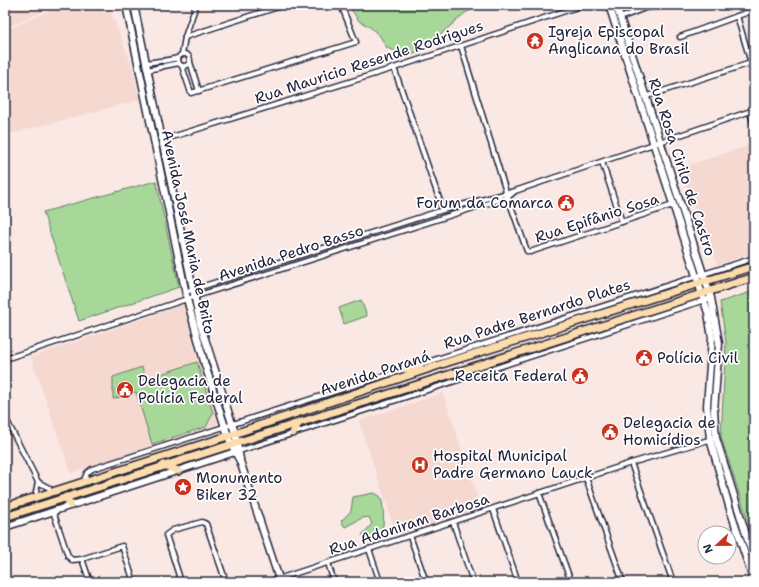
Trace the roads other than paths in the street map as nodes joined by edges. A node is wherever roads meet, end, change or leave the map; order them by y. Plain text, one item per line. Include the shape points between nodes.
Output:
1 (126, 5) edge
2 (134, 5) edge
3 (196, 5) edge
4 (284, 5) edge
5 (341, 5) edge
6 (583, 5) edge
7 (609, 5) edge
8 (616, 5) edge
9 (668, 5) edge
10 (754, 10) edge
11 (737, 16) junction
12 (620, 18) junction
13 (185, 37) junction
14 (680, 37) dead end
15 (461, 46) junction
16 (182, 54) junction
17 (178, 58) junction
18 (162, 61) junction
19 (190, 62) junction
20 (753, 62) edge
21 (181, 65) junction
22 (163, 66) junction
23 (147, 67) junction
24 (394, 68) junction
25 (638, 83) junction
26 (199, 91) junction
27 (642, 98) junction
28 (752, 111) edge
29 (754, 125) edge
30 (161, 136) junction
31 (661, 142) junction
32 (653, 144) junction
33 (602, 162) junction
34 (515, 191) junction
35 (506, 192) junction
36 (508, 197) junction
37 (673, 205) junction
38 (443, 210) junction
39 (622, 222) junction
40 (754, 258) edge
41 (754, 266) edge
42 (703, 274) junction
43 (696, 276) junction
44 (754, 277) edge
45 (702, 282) junction
46 (193, 290) junction
47 (185, 292) junction
48 (707, 296) junction
49 (195, 297) junction
50 (187, 299) junction
51 (643, 313) junction
52 (639, 322) junction
53 (462, 358) junction
54 (5, 359) edge
55 (448, 362) junction
56 (213, 364) junction
57 (205, 365) junction
58 (433, 367) junction
59 (405, 369) junction
60 (465, 370) junction
61 (452, 374) junction
62 (5, 417) edge
63 (299, 422) junction
64 (232, 424) junction
65 (225, 427) junction
66 (231, 434) junction
67 (293, 434) junction
68 (713, 439) junction
69 (234, 443) junction
70 (237, 451) junction
71 (632, 463) junction
72 (164, 465) junction
73 (178, 471) junction
74 (586, 478) junction
75 (38, 482) junction
76 (83, 482) junction
77 (49, 488) junction
78 (62, 488) junction
79 (539, 493) junction
80 (34, 495) junction
81 (66, 497) junction
82 (70, 505) junction
83 (5, 507) edge
84 (493, 509) junction
85 (53, 510) junction
86 (5, 517) edge
87 (453, 522) junction
88 (5, 527) edge
89 (410, 536) junction
90 (369, 549) junction
91 (82, 559) junction
92 (754, 560) edge
93 (328, 563) junction
94 (280, 580) edge
95 (90, 582) edge
96 (134, 582) edge
97 (181, 582) edge
98 (226, 582) edge
99 (269, 582) edge
100 (334, 582) edge
101 (380, 582) edge
102 (426, 582) edge
103 (473, 582) edge
104 (518, 582) edge
105 (571, 582) edge
106 (622, 582) edge
107 (673, 582) edge
108 (754, 582) edge

1 - 47 main road, Avenida José Maria de Brito
2 - 23 main road, Avenida José Maria de Brito
3 - 13 street
4 - 13 street
5 - 26 street via 356,42
6 - 15 street, Rua Mauricio Resende Rodrigues
7 - 25 main road
8 - 12 main road, Rua Rosa Cirilo de Castro
9 - 12 street via 645,8
10 - 11 street
11 - 14 street
11 - 20 street
12 - 25 main road, Rua Rosa Cirilo de Castro
13 - 16 street
15 - 24 street, Rua Mauricio Resende Rodrigues
15 - 35 street
16 - 17 street
16 - 19 street via 189,56
17 - 18 street
17 - 21 street
18 - 22 street
18 - 23 street
19 - 21 street
19 - 26 street
20 - 27 street
21 - 22 street
21 - 26 street via 190,93
22 - 23 street
23 - 30 main road, Avenida José Maria de Brito
24 - 30 street, Rua Mauricio Resende Rodrigues via 172,137
24 - 38 street
25 - 27 main road
27 - 31 main road, Rua Rosa Cirilo de Castro
27 - 32 main road
28 - 29 street
28 - 31 street, Avenida Pedro Basso
30 - 46 main road, Avenida José Maria de Brito
31 - 32 street, Avenida Pedro Basso
31 - 42 main road, Rua Rosa Cirilo de Castro
32 - 33 street, Avenida Pedro Basso
32 - 37 main road
33 - 34 street, Avenida Pedro Basso
33 - 39 street
34 - 35 street, Avenida Pedro Basso
34 - 36 street, Avenida Pedro Basso
35 - 36 street
35 - 38 street, Avenida Pedro Basso
36 - 39 street, Rua Epifânio Sosa via 527,251 530,252
36 - 49 street, Avenida Pedro Basso
37 - 39 street, Rua Epifânio Sosa
37 - 43 main road
38 - 46 street, Avenida Pedro Basso
40 - 42 street, Rua Padre Bernardo Plates
41 - 45 main road, Avenida Paraná
42 - 43 street, Rua Padre Bernardo Plates
42 - 45 main road, Rua Rosa Cirilo de Castro
43 - 45 main road
43 - 59 street, Rua Padre Bernardo Plates
44 - 48 main road, Avenida Paraná
45 - 48 main road, Rua Rosa Cirilo de Castro
45 - 53 main road, Avenida Paraná
46 - 47 street, Avenida Pedro Basso
46 - 49 main road, Avenida José Maria de Brito
47 - 50 main road, Avenida José Maria de Brito
48 - 51 main road, Avenida Paraná
48 - 52 street
48 - 68 main road, Rua Rosa Cirilo de Castro via 719,343
49 - 50 street, Avenida Pedro Basso
49 - 56 main road, Avenida José Maria de Brito
50 - 54 street, Avenida Pedro Basso
50 - 57 main road, Avenida José Maria de Brito
51 - 52 main road
51 - 60 main road, Avenida Paraná
52 - 67 street
53 - 55 main road, Avenida Paraná
53 - 60 main road
55 - 58 main road, Avenida Paraná
55 - 61 main road
56 - 57 main road
56 - 64 main road, Avenida José Maria de Brito
57 - 65 main road, Avenida José Maria de Brito
58 - 59 main road
58 - 66 main road, Avenida Paraná
59 - 64 street, Rua Padre Bernardo Plates
60 - 61 main road, Avenida Paraná
61 - 63 main road, Avenida Paraná
62 - 75 street
63 - 67 main road
63 - 69 main road, Avenida Paraná
64 - 65 street, Rua Padre Bernardo Plates
64 - 66 main road, Avenida José Maria de Brito
65 - 66 main road, Avenida José Maria de Brito
65 - 76 street, Rua Padre Bernardo Plates via 92,470 87,473
66 - 69 main road, Avenida José Maria de Brito
66 - 76 main road, Avenida Paraná
67 - 70 street
68 - 71 street, Rua Adoniram Barbosa
68 - 92 main road
68 - 108 main road via 728,506
69 - 70 main road, Avenida José Maria de Brito
69 - 72 main road, Avenida Paraná
70 - 73 main road
70 - 94 main road, Avenida José Maria de Brito
71 - 74 street, Rua Adoniram Barbosa
71 - 107 street
72 - 73 main road
72 - 81 main road, Avenida Paraná
73 - 82 main road
74 - 79 street, Rua Adoniram Barbosa
74 - 106 street
75 - 77 street
75 - 80 street
76 - 78 main road, Avenida Paraná
77 - 78 main road
77 - 80 main road
78 - 80 main road, Avenida Paraná
79 - 84 street, Rua Adoniram Barbosa
79 - 105 street
80 - 83 main road, Avenida Paraná
81 - 82 main road
81 - 86 main road, Avenida Paraná
82 - 85 main road
84 - 87 street, Rua Adoniram Barbosa
84 - 104 street
85 - 88 main road
85 - 91 street via 68,556 72,560
87 - 89 street, Rua Adoniram Barbosa
87 - 103 street
89 - 90 street, Rua Adoniram Barbosa
89 - 102 street
90 - 93 street, Rua Adoniram Barbosa
90 - 101 street
91 - 95 street
91 - 96 street via 120,545 123,547
93 - 94 street, Rua Adoniram Barbosa
93 - 100 street
94 - 99 street, Rua Adoniram Barbosa
97 - 98 street via 166,535 173,530 202,522 206,524

